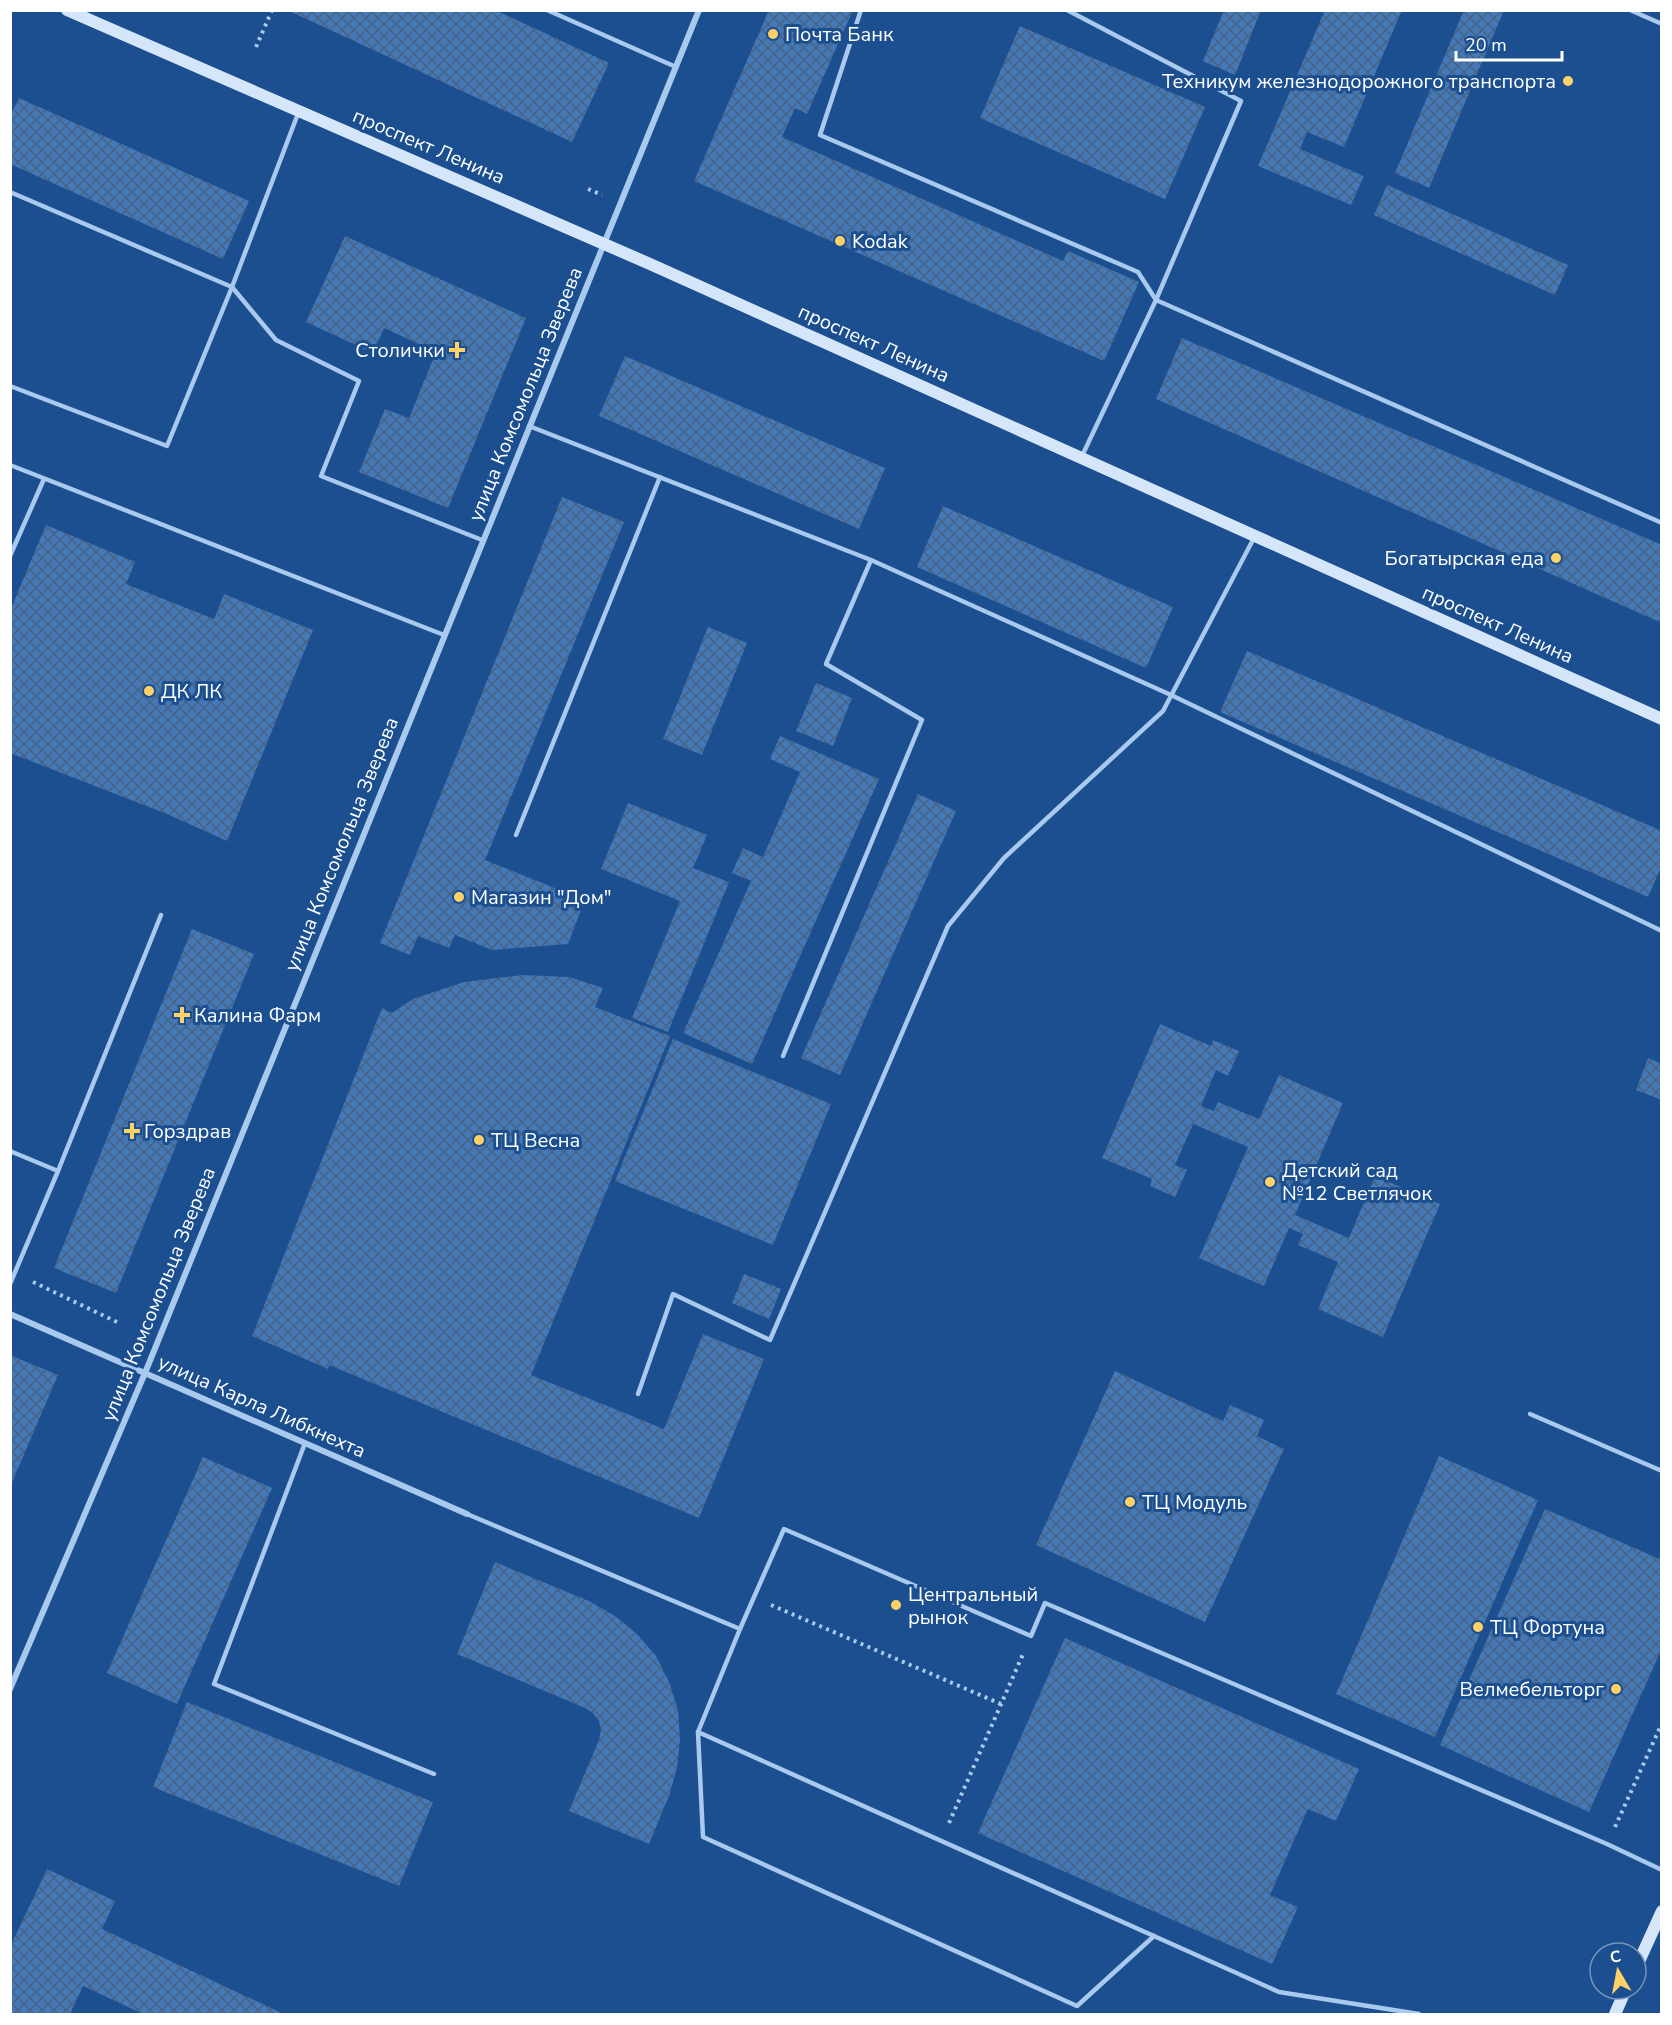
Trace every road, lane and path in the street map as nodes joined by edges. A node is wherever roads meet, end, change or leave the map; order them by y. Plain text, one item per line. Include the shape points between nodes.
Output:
1 (67, 10) edge
2 (272, 10) edge
3 (547, 10) edge
4 (699, 10) edge
5 (861, 10) edge
6 (1067, 10) edge
7 (1630, 10) edge
8 (1662, 24) edge
9 (255, 47) dead end
10 (676, 67) junction
11 (298, 111) junction
12 (10, 192) edge
13 (604, 244) junction
14 (232, 287) junction
15 (1156, 300) junction
16 (10, 386) edge
17 (529, 426) junction
18 (1081, 458) junction
19 (10, 465) edge
20 (660, 477) junction
21 (44, 479) junction
22 (1662, 523) edge
23 (1254, 536) junction
24 (483, 540) junction
25 (10, 556) edge
26 (871, 560) junction
27 (444, 634) junction
28 (1171, 695) junction
29 (1662, 719) edge
30 (516, 835) dead end
31 (161, 915) dead end
32 (1662, 931) edge
33 (783, 1056) dead end
34 (10, 1151) edge
35 (58, 1172) junction
36 (15, 1273) junction
37 (10, 1284) edge
38 (10, 1314) edge
39 (119, 1323) dead end
40 (145, 1373) junction
41 (638, 1394) dead end
42 (1530, 1414) dead end
43 (305, 1443) junction
44 (1662, 1471) edge
45 (467, 1514) joint
46 (754, 1597) junction
47 (740, 1629) junction
48 (1030, 1636) junction
49 (10, 1689) edge
50 (1001, 1704) junction
51 (1662, 1723) edge
52 (698, 1732) junction
53 (434, 1774) dead end
54 (941, 1841) junction
55 (1607, 1844) junction
56 (1662, 1870) edge
57 (1662, 1911) edge
58 (1154, 1936) junction
59 (1648, 1942) edge
60 (1419, 2014) edge

1 - 11 main road, проспект Ленина
2 - 9 path
3 - 10 lane
4 - 10 street, улица Комсомольца Зверева
5 - 15 lane via 820,135 1138,272
6 - 15 lane via 1241,101
7 - 8 lane
10 - 13 street, улица Комсомольца Зверева
11 - 13 main road, проспект Ленина
11 - 14 lane
12 - 14 lane
13 - 17 street, улица Комсомольца Зверева
13 - 18 main road, проспект Ленина
14 - 16 lane via 167,446
14 - 24 lane via 276,340 359,381 321,476
15 - 18 lane
15 - 22 lane
17 - 20 lane
17 - 24 street, улица Комсомольца Зверева
18 - 23 main road, проспект Ленина
19 - 21 lane
20 - 26 lane
20 - 30 lane
21 - 25 lane
21 - 27 lane
23 - 28 lane
23 - 29 main road, проспект Ленина
24 - 27 street, улица Комсомольца Зверева
26 - 28 lane
26 - 33 lane via 826,664 922,720
27 - 40 street, улица Комсомольца Зверева
28 - 32 lane
28 - 41 lane via 1162,711 1004,858 948,926 770,1340 673,1294
31 - 35 lane
34 - 35 lane
35 - 36 lane
36 - 37 lane
36 - 39 path
38 - 40 street, улица Карла Либкнехта
40 - 43 street, улица Карла Либкнехта
40 - 49 street, улица Комсомольца Зверева
42 - 44 lane
43 - 45 street, улица Карла Либкнехта
43 - 53 lane via 214,1684
45 - 47 lane
46 - 47 lane
46 - 48 lane via 784,1529
46 - 50 path
47 - 52 lane
48 - 50 path
48 - 55 lane via 1045,1603
50 - 54 path
51 - 55 path
52 - 54 lane
52 - 58 lane via 704,1837 1077,2006
54 - 58 lane
55 - 56 lane
57 - 59 main road
58 - 60 lane via 1279,1992

